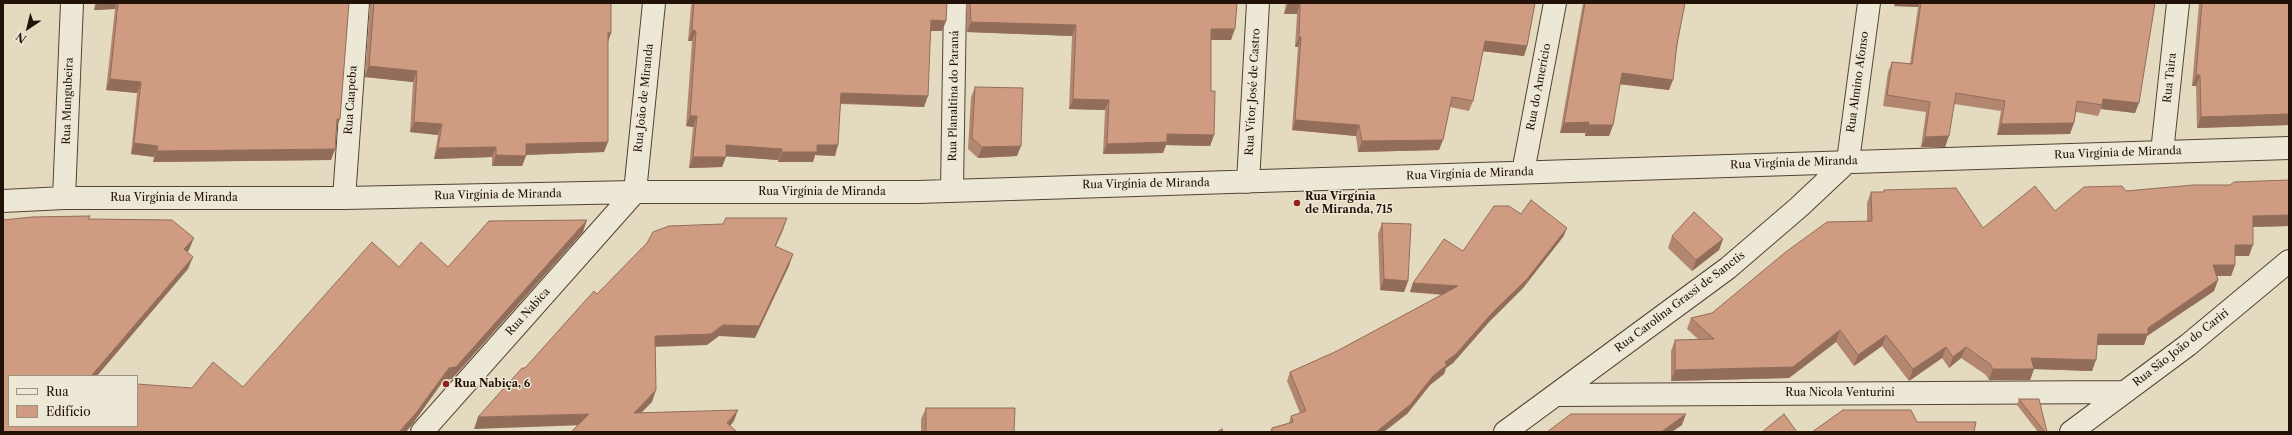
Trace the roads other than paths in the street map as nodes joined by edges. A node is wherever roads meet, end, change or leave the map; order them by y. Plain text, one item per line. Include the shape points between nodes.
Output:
1 (72, 3) edge
2 (358, 3) edge
3 (654, 3) edge
4 (955, 3) edge
5 (1258, 3) edge
6 (1555, 3) edge
7 (1869, 3) edge
8 (2178, 3) edge
9 (2289, 148) edge
10 (2162, 152) junction
11 (1848, 161) junction
12 (1523, 172) junction
13 (1248, 182) junction
14 (952, 189) junction
15 (635, 192) junction
16 (64, 198) junction
17 (344, 198) junction
18 (3, 201) edge
19 (2289, 261) edge
20 (2124, 392) junction
21 (1556, 395) junction
22 (422, 432) edge
23 (1505, 432) edge
24 (2071, 432) edge

1 - 16 street, Rua Mungubeira
2 - 17 street, Rua Caapeba
3 - 15 street, Rua João de Miranda
4 - 14 street, Rua Planaltina do Paraná
5 - 13 street, Rua Vítor José de Castro
6 - 12 street, Rua do Amerício
7 - 11 street, Rua Almino Afonso
8 - 10 street, Rua Taira
9 - 10 street, Rua Virgínia de Miranda
10 - 11 street, Rua Virgínia de Miranda
11 - 12 street, Rua Virgínia de Miranda
11 - 21 street, Rua Carolina Grassi de Sanctis via 1728,268
12 - 13 street, Rua Virgínia de Miranda
13 - 14 street, Rua Virgínia de Miranda
14 - 15 street, Rua Virgínia de Miranda via 918,192
15 - 17 street, Rua Virgínia de Miranda
15 - 22 street, Rua Nabica
16 - 17 street, Rua Virgínia de Miranda
16 - 18 street, Rua Virgínia de Miranda
19 - 20 street, Rua São João do Cariri via 2188,345
20 - 21 street, Rua Nicola Venturini
20 - 24 street, Rua São João do Cariri
21 - 23 street, Rua Carolina Grassi de Sanctis

